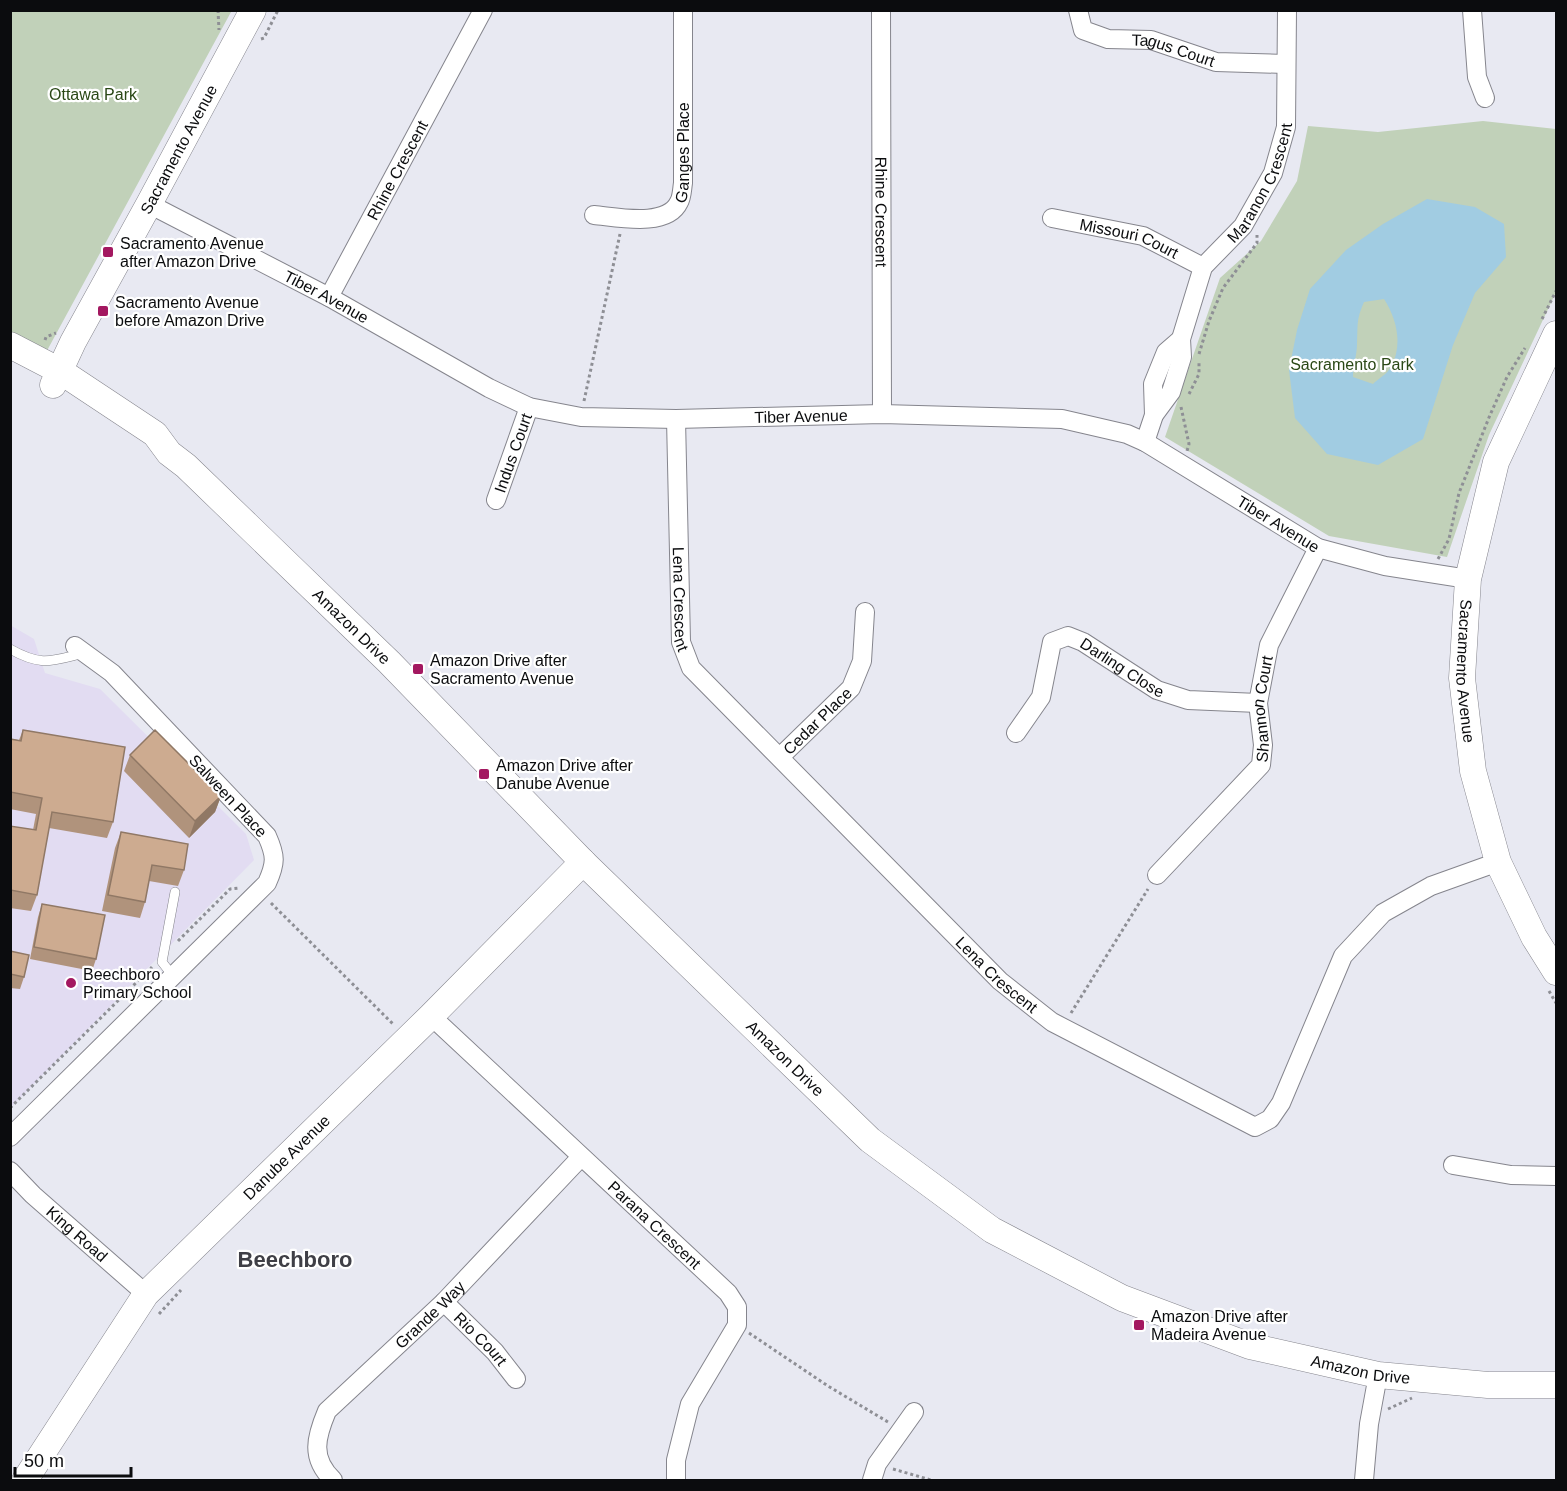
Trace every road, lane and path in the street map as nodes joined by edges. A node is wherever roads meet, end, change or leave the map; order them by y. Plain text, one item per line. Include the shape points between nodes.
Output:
1 (253, 10) edge
2 (483, 10) edge
3 (683, 10) edge
4 (881, 10) edge
5 (1078, 10) edge
6 (1287, 10) edge
7 (1472, 10) edge
8 (1285, 64) junction
9 (1485, 98) dead end
10 (149, 204) junction
11 (594, 215) dead end
12 (624, 218) junction
13 (1052, 218) dead end
14 (1257, 231) dead end
15 (1203, 267) junction
16 (329, 297) junction
17 (1557, 334) edge
18 (10, 345) edge
19 (10, 361) edge
20 (1550, 363) edge
21 (56, 378) junction
22 (529, 407) junction
23 (882, 414) junction
24 (581, 417) junction
25 (676, 419) junction
26 (1144, 442) junction
27 (1183, 465) junction
28 (496, 500) dead end
29 (1318, 548) junction
30 (1468, 579) junction
31 (865, 612) dead end
32 (10, 649) edge
33 (79, 650) joint
34 (1258, 703) junction
35 (1016, 733) dead end
36 (780, 757) junction
37 (583, 862) junction
38 (1498, 862) junction
39 (1157, 875) joint
40 (175, 892) dead end
41 (255, 895) junction
42 (171, 948) dead end
43 (154, 965) dead end
44 (173, 976) junction
45 (1550, 977) edge
46 (1557, 1003) edge
47 (431, 1016) junction
48 (1062, 1027) junction
49 (408, 1038) junction
50 (10, 1108) edge
51 (10, 1137) edge
52 (581, 1158) junction
53 (1453, 1166) dead end
54 (10, 1171) edge
55 (1557, 1176) edge
56 (184, 1287) dead end
57 (146, 1294) junction
58 (444, 1302) junction
59 (153, 1320) dead end
60 (737, 1325) junction
61 (516, 1379) dead end
62 (1377, 1384) junction
63 (1557, 1385) edge
64 (914, 1412) dead end
65 (1370, 1418) junction
66 (902, 1431) junction
67 (875, 1472) edge
68 (25, 1480) edge
69 (333, 1480) edge
70 (676, 1480) edge
71 (931, 1480) edge
72 (1364, 1480) edge

1 - 10 street, Sacramento Avenue
2 - 16 street, Rhine Crescent
3 - 12 street, Ganges Place via 683,183 679,203 663,216
4 - 23 street, Rhine Crescent
5 - 8 street, Tagus Court via 1083,30 1108,39 1151,40 1216,62
6 - 8 street, Maranon Crescent
7 - 9 street via 1477,77
8 - 15 street, Maranon Crescent via 1286,127 1273,173 1243,226
10 - 16 street, Tiber Avenue
10 - 21 street, Sacramento Avenue
11 - 12 street, Ganges Place
12 - 24 path
13 - 15 street, Missouri Court via 1143,236
14 - 27 path via 1257,243 1223,288 1199,354 1199,374 1181,407 1189,444
15 - 26 street, Maranon Crescent via 1181,339 1166,352 1154,384 1154,415
16 - 22 street, Tiber Avenue
17 - 20 street, Sacramento Avenue
18 - 21 street, Amazon Drive
19 - 21 street, Amazon Drive
20 - 30 street, Sacramento Avenue via 1496,462
21 - 37 street, Amazon Drive via 155,434 169,453 389,662
22 - 24 street, Tiber Avenue
22 - 28 street, Indus Court
23 - 25 street, Tiber Avenue
23 - 26 street, Tiber Avenue via 1062,419 1127,434
24 - 25 street, Tiber Avenue
25 - 36 street, Lena Crescent via 681,642 691,668
26 - 27 street, Tiber Avenue
27 - 29 street, Tiber Avenue
29 - 30 street, Tiber Avenue via 1385,566
29 - 34 street, Shannon Court via 1269,645
30 - 38 street, Sacramento Avenue via 1462,678 1473,771
31 - 36 street, Cedar Place via 862,661 851,688
32 - 33 lane via 44,663
33 - 41 street, Salween Place via 112,673 267,837 275,866 267,883
34 - 35 street, Darling Close via 1188,700 1157,690 1068,636 1052,642 1041,697
34 - 39 street, Shannon Court via 1261,765
36 - 48 street, Lena Crescent via 1000,981
37 - 47 street, Danube Avenue
37 - 62 street, Amazon Drive via 870,1140 992,1230 1133,1302 1250,1346
38 - 45 street, Sacramento Avenue
38 - 48 street, Lena Crescent via 1431,886 1383,914 1343,956 1281,1103 1270,1119 1255,1127
39 - 48 path
40 - 44 lane via 162,962
41 - 42 path via 241,888 230,889
41 - 44 street, Salween Place
41 - 49 path
43 - 50 path
44 - 51 street, Salween Place
45 - 46 path
47 - 49 street, Danube Avenue
47 - 52 street, Parana Crescent
49 - 57 street, Danube Avenue
52 - 58 street, Grande Way
52 - 60 street, Parana Crescent via 728,1293 736,1307
53 - 55 street via 1511,1175
54 - 57 street, King Road via 33,1196
56 - 59 path
57 - 68 street, Danube Avenue
58 - 61 street, Rio Court via 495,1352
58 - 69 street, Grande Way via 327,1411 317,1433 317,1458
60 - 66 path
60 - 70 street via 690,1404 676,1460
62 - 63 street, Amazon Drive
62 - 65 street
62 - 65 path via 1414,1397
64 - 66 street
65 - 72 street
66 - 67 street
67 - 71 path

